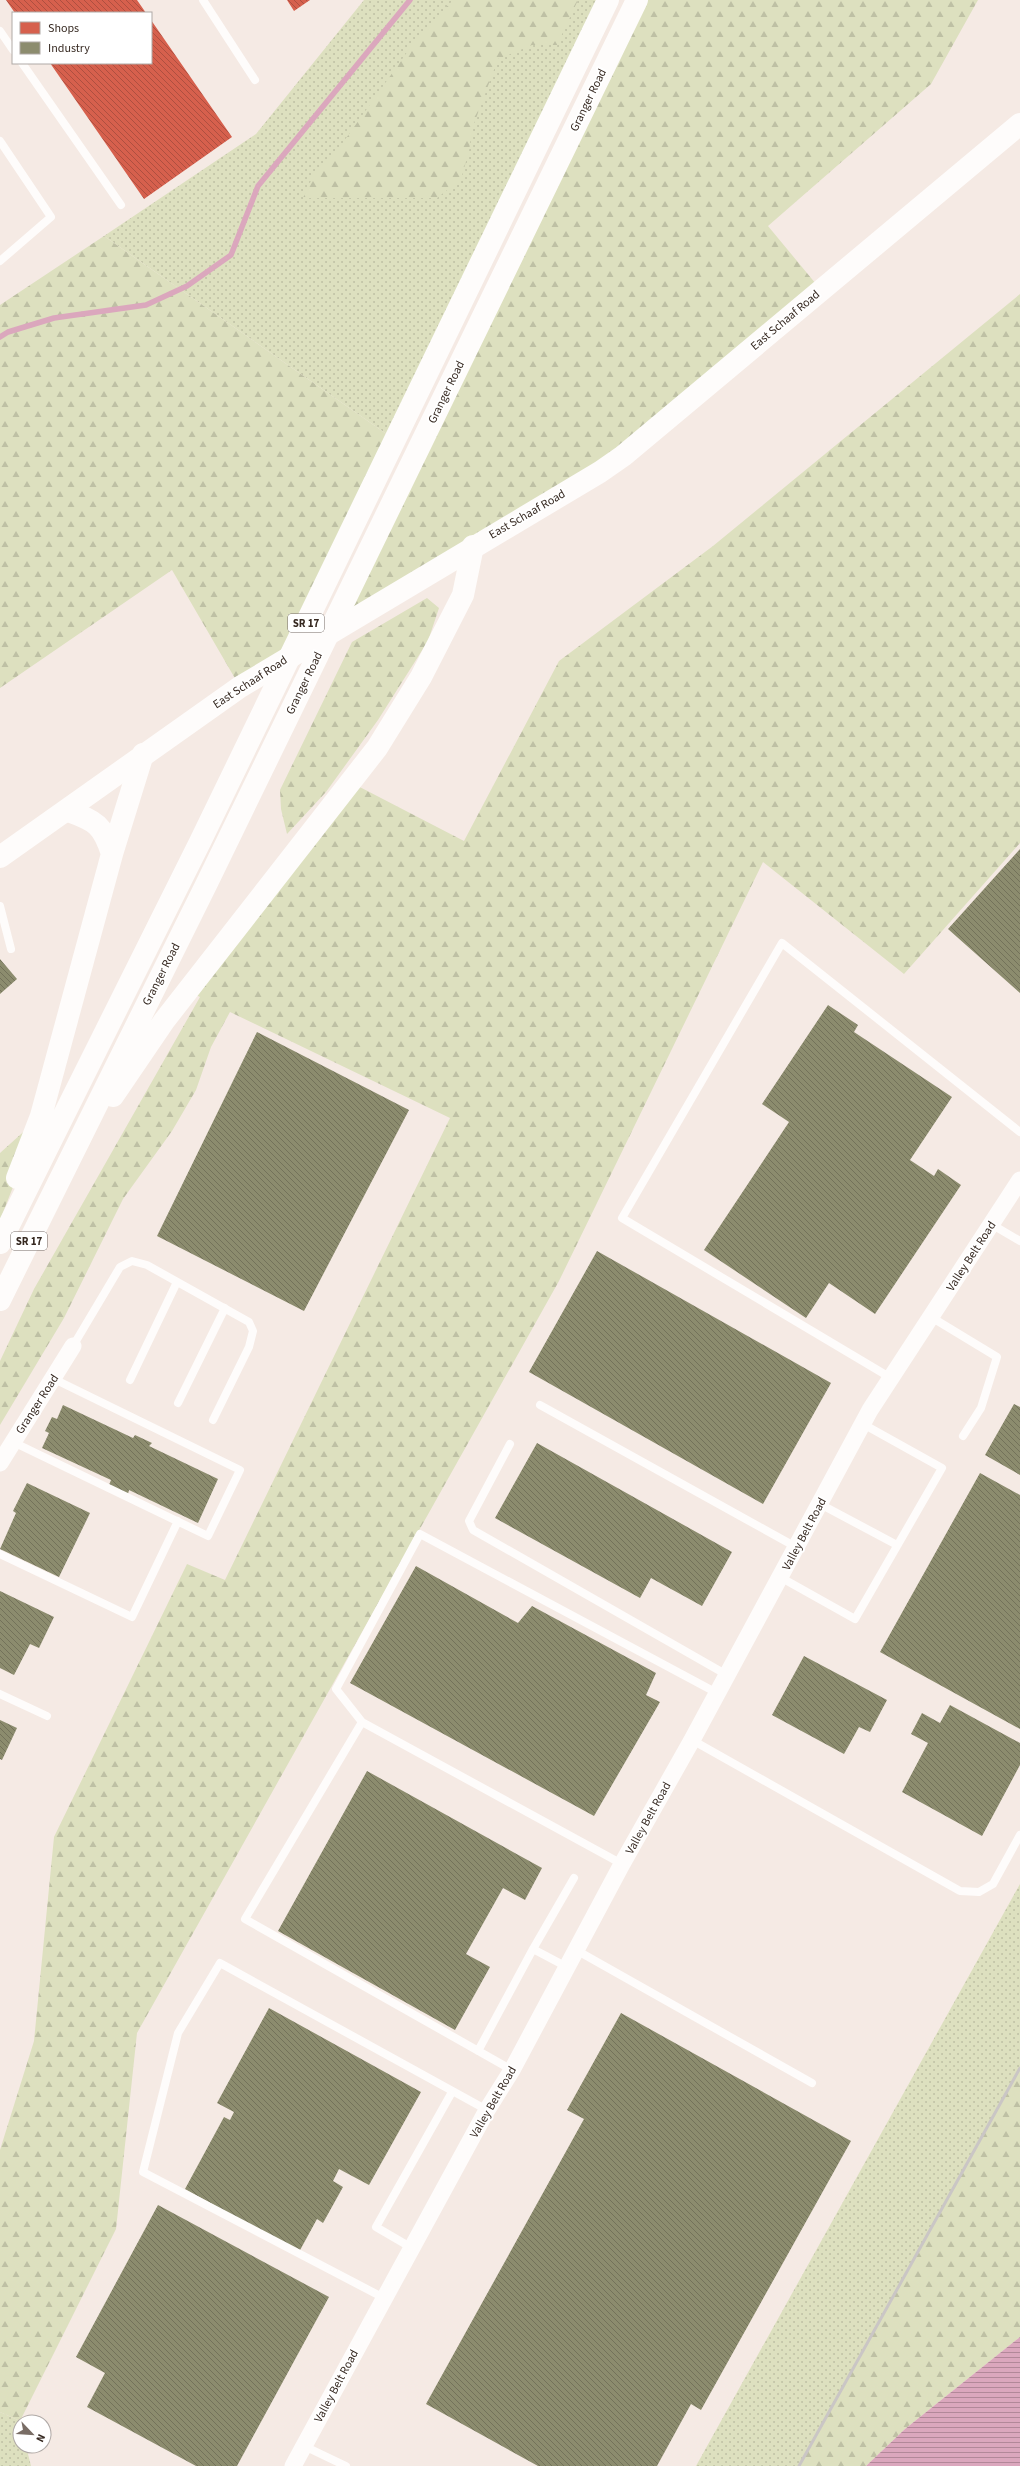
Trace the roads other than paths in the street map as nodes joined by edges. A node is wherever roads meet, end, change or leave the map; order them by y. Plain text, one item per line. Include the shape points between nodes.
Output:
1 (203, 0) edge
2 (608, 0) edge
3 (637, 0) edge
4 (0, 31) edge
5 (12, 49) edge
6 (23, 64) edge
7 (255, 80) dead end
8 (1020, 124) edge
9 (0, 141) edge
10 (121, 205) dead end
11 (0, 261) edge
12 (473, 546) junction
13 (143, 754) junction
14 (68, 811) junction
15 (2, 853) edge
16 (112, 854) junction
17 (0, 906) edge
18 (11, 949) dead end
19 (1020, 1132) edge
20 (1020, 1180) edge
21 (57, 1182) junction
22 (0, 1220) edge
23 (992, 1224) junction
24 (1020, 1242) edge
25 (0, 1243) edge
26 (177, 1282) junction
27 (0, 1300) edge
28 (225, 1308) junction
29 (931, 1317) junction
30 (73, 1346) joint
31 (891, 1378) junction
32 (54, 1379) junction
33 (130, 1380) dead end
34 (178, 1403) dead end
35 (540, 1405) dead end
36 (213, 1420) dead end
37 (863, 1424) junction
38 (963, 1436) dead end
39 (12, 1442) junction
40 (510, 1444) dead end
41 (0, 1463) edge
42 (820, 1504) junction
43 (178, 1521) junction
44 (897, 1546) junction
45 (796, 1548) junction
46 (0, 1554) edge
47 (780, 1577) junction
48 (727, 1675) junction
49 (717, 1693) junction
50 (0, 1694) edge
51 (47, 1716) dead end
52 (362, 1722) junction
53 (692, 1740) junction
54 (1020, 1835) edge
55 (622, 1864) junction
56 (574, 1878) dead end
57 (533, 1949) junction
58 (576, 1950) junction
59 (567, 1967) junction
60 (478, 2051) junction
61 (512, 2070) junction
62 (812, 2082) dead end
63 (452, 2092) junction
64 (487, 2110) junction
65 (412, 2248) junction
66 (384, 2298) junction
67 (304, 2446) junction
68 (293, 2466) edge
69 (346, 2466) edge

1 - 7 lane
2 - 25 main road, Granger Road / SR 17 via 206,828
3 - 21 main road, Granger Road / SR 17 via 206,885
4 - 5 lane
6 - 10 lane
8 - 12 main road, East Schaaf Road via 623,456
9 - 11 lane via 51,217
12 - 13 main road, East Schaaf Road via 240,687
12 - 21 main road via 462,595 421,677 377,748 164,1021
13 - 14 main road, East Schaaf Road
13 - 16 main road
14 - 15 main road, East Schaaf Road
14 - 16 main road via 94,822 106,834
16 - 22 main road via 41,1116
17 - 18 lane
19 - 31 lane via 782,943 622,1218
20 - 23 street, Valley Belt Road
21 - 27 main road, Granger Road / SR 17
23 - 24 lane
23 - 29 street, Valley Belt Road
26 - 28 lane
26 - 30 lane via 147,1265 132,1261 120,1267
26 - 33 lane
28 - 34 lane
28 - 36 lane via 249,1322 253,1331 249,1347
29 - 31 street, Valley Belt Road
29 - 38 lane via 997,1357 981,1408
30 - 32 street, Granger Road
31 - 37 street, Valley Belt Road
32 - 39 street, Granger Road
32 - 43 lane via 240,1470 208,1536
35 - 45 lane
37 - 42 street, Valley Belt Road
37 - 44 lane via 942,1468
39 - 41 street, Granger Road
39 - 43 lane
40 - 48 lane via 469,1521 473,1530
42 - 44 lane
42 - 45 street, Valley Belt Road
43 - 46 lane via 132,1617
44 - 47 lane via 855,1619
45 - 47 street, Valley Belt Road
47 - 48 street, Valley Belt Road
48 - 49 street, Valley Belt Road
49 - 52 lane via 420,1534 336,1689
49 - 53 street, Valley Belt Road
50 - 51 lane
52 - 55 lane
52 - 60 lane via 245,1919
53 - 54 lane via 960,1891 979,1892 993,1884
53 - 55 street, Valley Belt Road
55 - 58 street, Valley Belt Road
56 - 57 lane
57 - 59 lane
57 - 60 lane
58 - 59 street, Valley Belt Road
58 - 62 lane
59 - 61 street, Valley Belt Road
60 - 61 lane
61 - 64 street, Valley Belt Road
63 - 64 lane
63 - 65 lane via 376,2227
63 - 66 lane via 220,1963 178,2033 143,2172
64 - 65 street, Valley Belt Road
65 - 66 street, Valley Belt Road
66 - 67 street, Valley Belt Road
67 - 68 street, Valley Belt Road
67 - 69 lane

